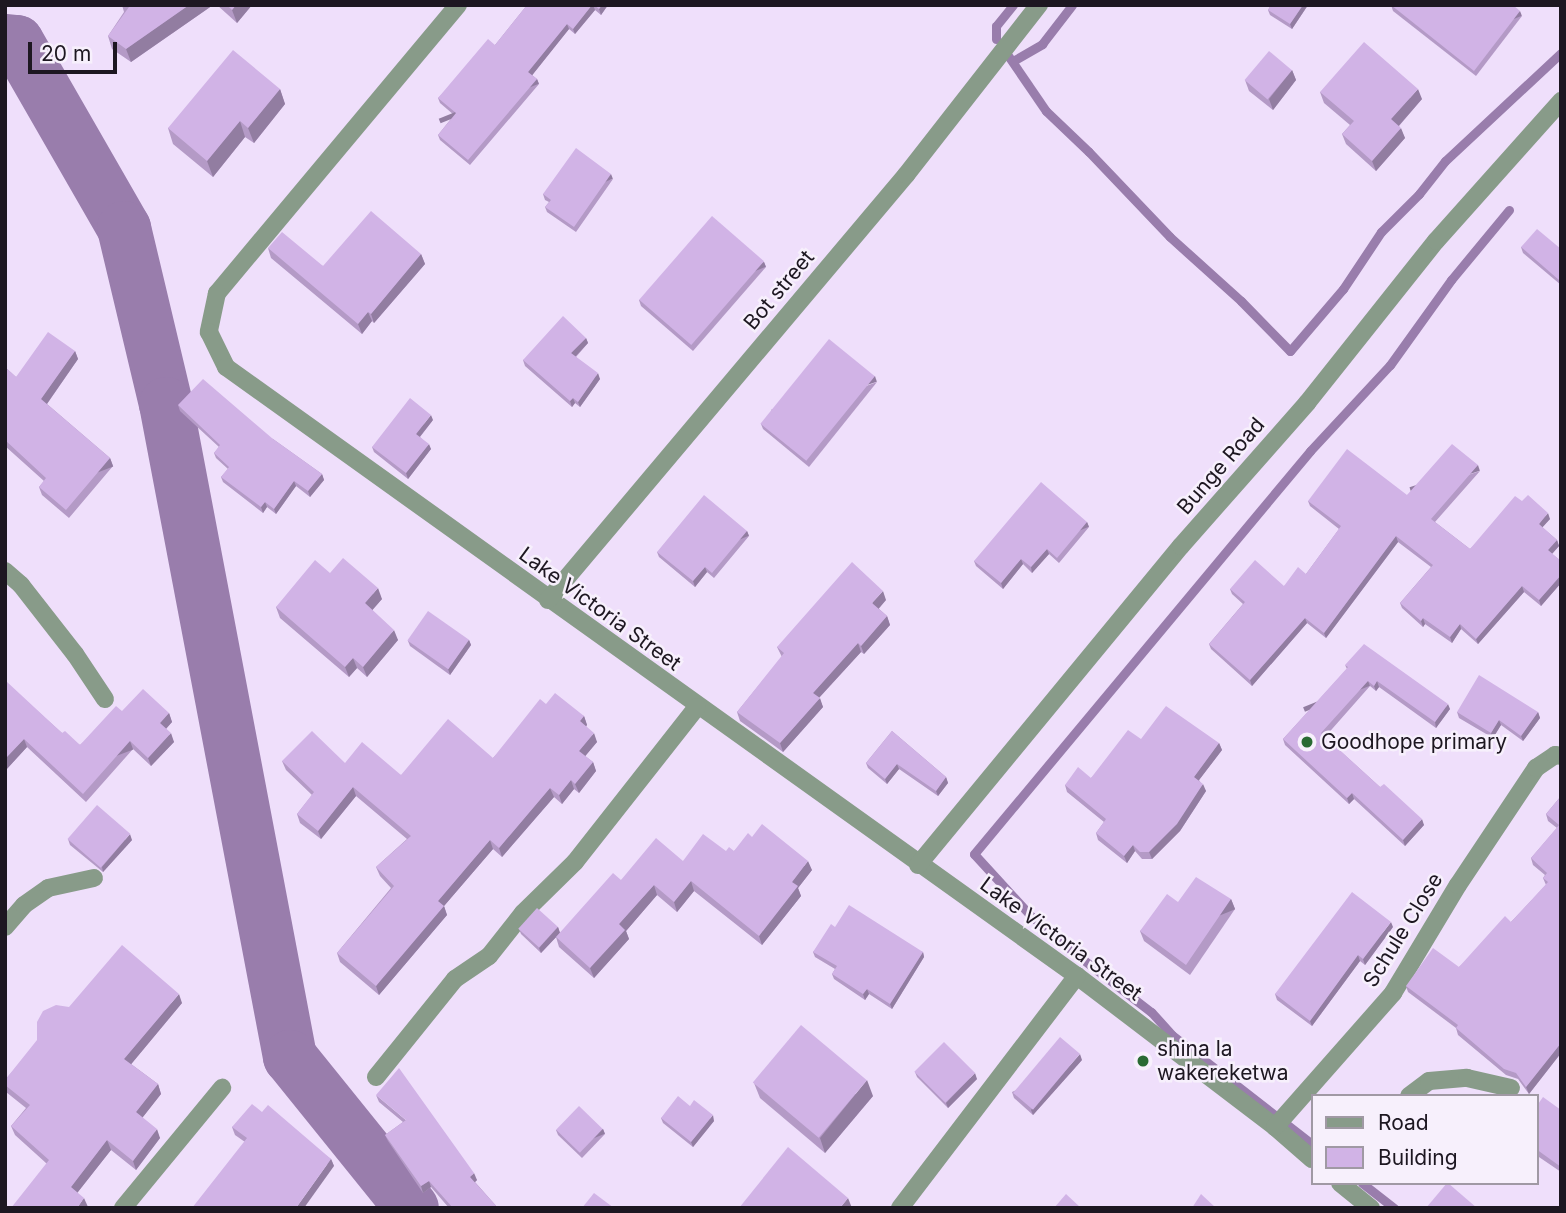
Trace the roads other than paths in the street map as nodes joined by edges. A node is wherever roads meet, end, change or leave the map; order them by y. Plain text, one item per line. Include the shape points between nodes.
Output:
1 (458, 5) edge
2 (1039, 5) edge
3 (1561, 101) edge
4 (5, 571) edge
5 (548, 600) junction
6 (105, 699) dead end
7 (697, 707) junction
8 (1561, 756) edge
9 (918, 865) junction
10 (94, 878) dead end
11 (5, 927) edge
12 (1077, 976) junction
13 (376, 1077) dead end
14 (222, 1088) dead end
15 (1511, 1088) dead end
16 (1412, 1094) edge
17 (1275, 1127) junction
18 (1310, 1157) edge
19 (1342, 1185) edge
20 (123, 1208) edge
21 (900, 1208) edge
22 (1371, 1208) edge

1 - 5 street, Lake Victoria Street via 217,293 209,332 226,366
2 - 5 street, Bot street via 906,175
3 - 9 street, Bunge Road via 1436,241 1307,403 1181,546
4 - 6 street via 75,654
5 - 7 street, Lake Victoria Street
7 - 9 street, Lake Victoria Street
7 - 13 street via 575,862 523,913 489,956 455,979
8 - 17 street, Schule Close via 1536,768 1393,993
9 - 12 street, Lake Victoria Street
10 - 11 street via 48,888 24,905
12 - 17 street, Lake Victoria Street
12 - 21 street
14 - 20 street
15 - 16 street via 1467,1078 1429,1082
17 - 18 street, Lake Victoria Street
19 - 22 street

